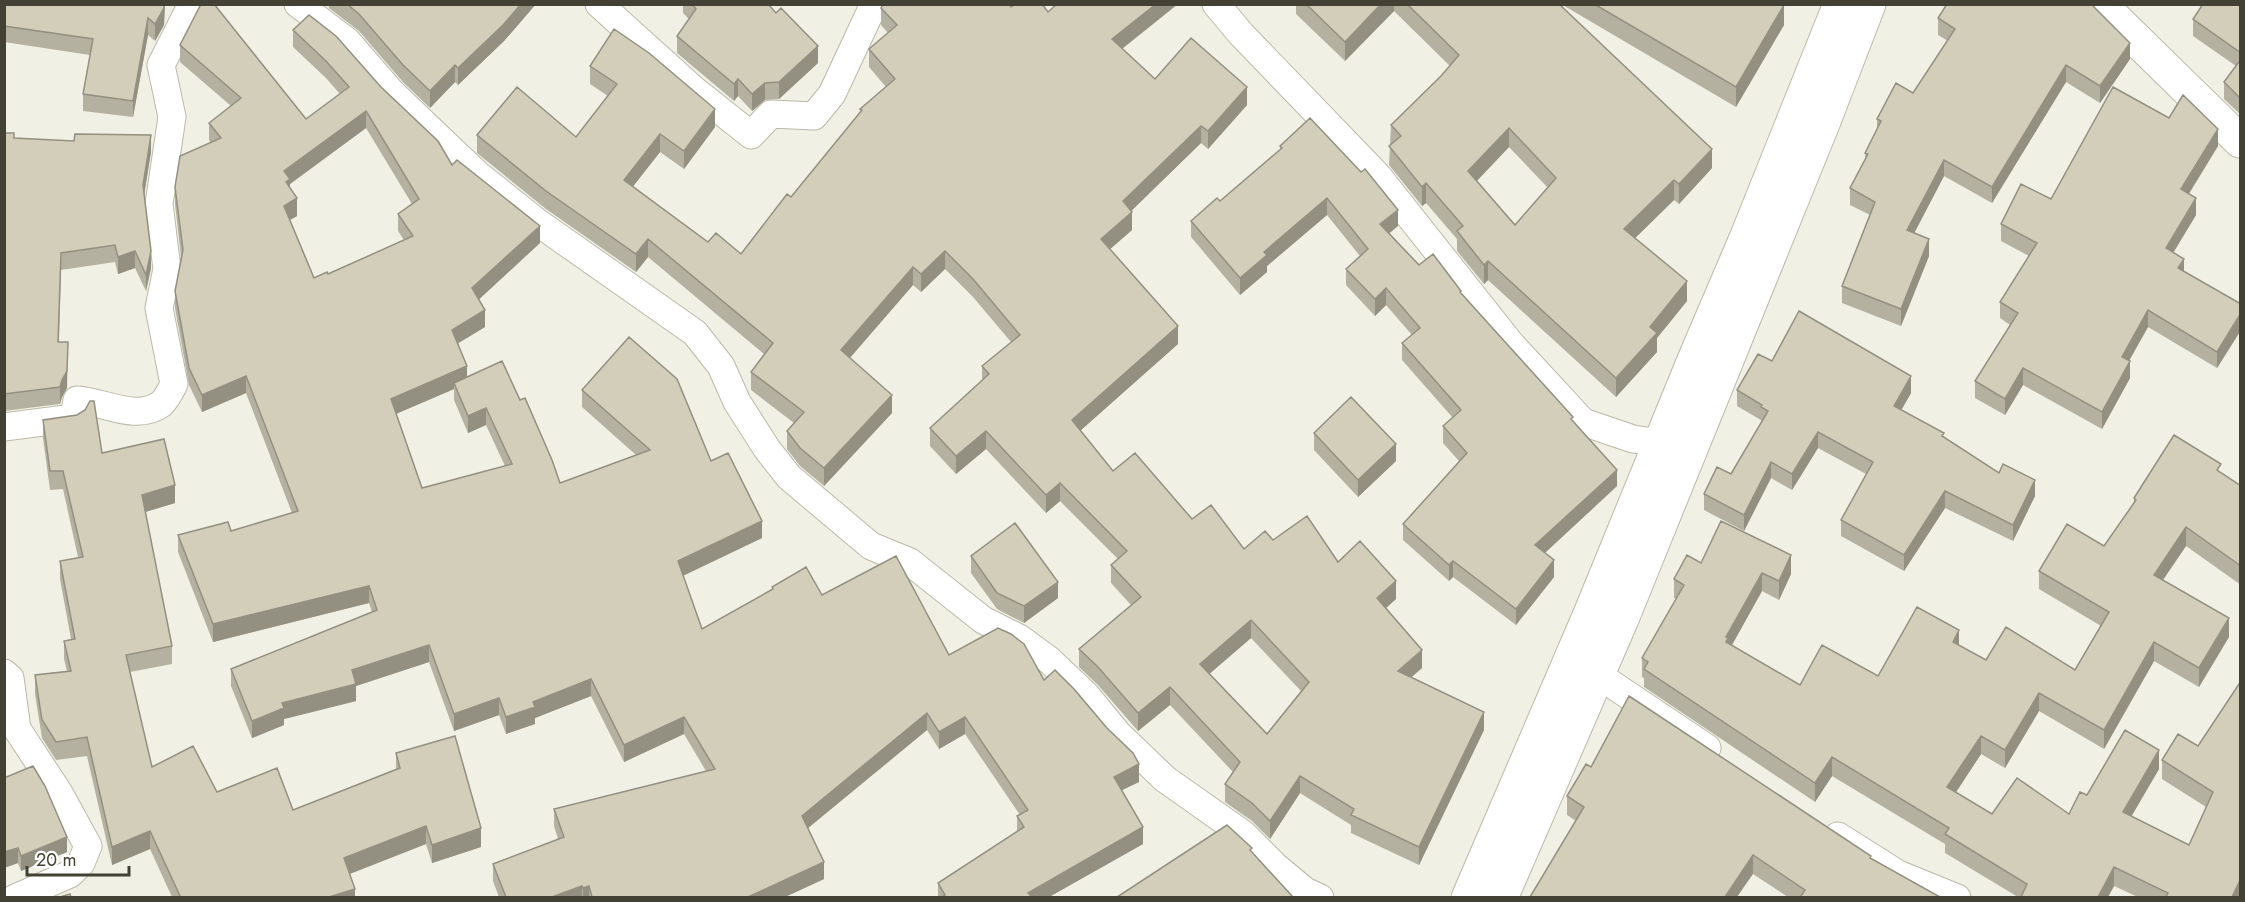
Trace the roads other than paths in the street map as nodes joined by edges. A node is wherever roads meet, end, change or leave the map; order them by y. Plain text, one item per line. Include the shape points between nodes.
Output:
1 (192, 4) edge
2 (298, 4) edge
3 (599, 4) edge
4 (874, 4) edge
5 (1216, 4) edge
6 (1840, 4) edge
7 (1869, 4) edge
8 (2100, 4) edge
9 (2241, 141) edge
10 (4, 428) edge
11 (1660, 443) junction
12 (4, 673) edge
13 (1598, 675) junction
14 (1723, 759) edge
15 (1819, 824) edge
16 (15, 897) edge
17 (1320, 897) edge
18 (1468, 897) edge
19 (1501, 897) edge
20 (1957, 897) edge

1 - 10 street via 161,65 172,117 159,204 167,268 159,308 174,384 161,404 140,412 77,400 74,418
2 - 17 street via 346,41 393,93 477,174 537,222 695,333 721,366 737,402 766,449 789,477 871,546 910,562 983,620 1019,638 1049,660 1165,779 1243,834 1305,891
3 - 4 street via 693,89 751,135 771,114 814,116 832,93
5 - 11 street via 1377,175 1510,343 1583,422 1633,439
6 - 11 street
7 - 13 street
8 - 9 street
11 - 18 street
12 - 16 street via 10,678 17,729 88,846 81,863 70,874
13 - 14 street
13 - 19 street
15 - 20 street via 1898,874

